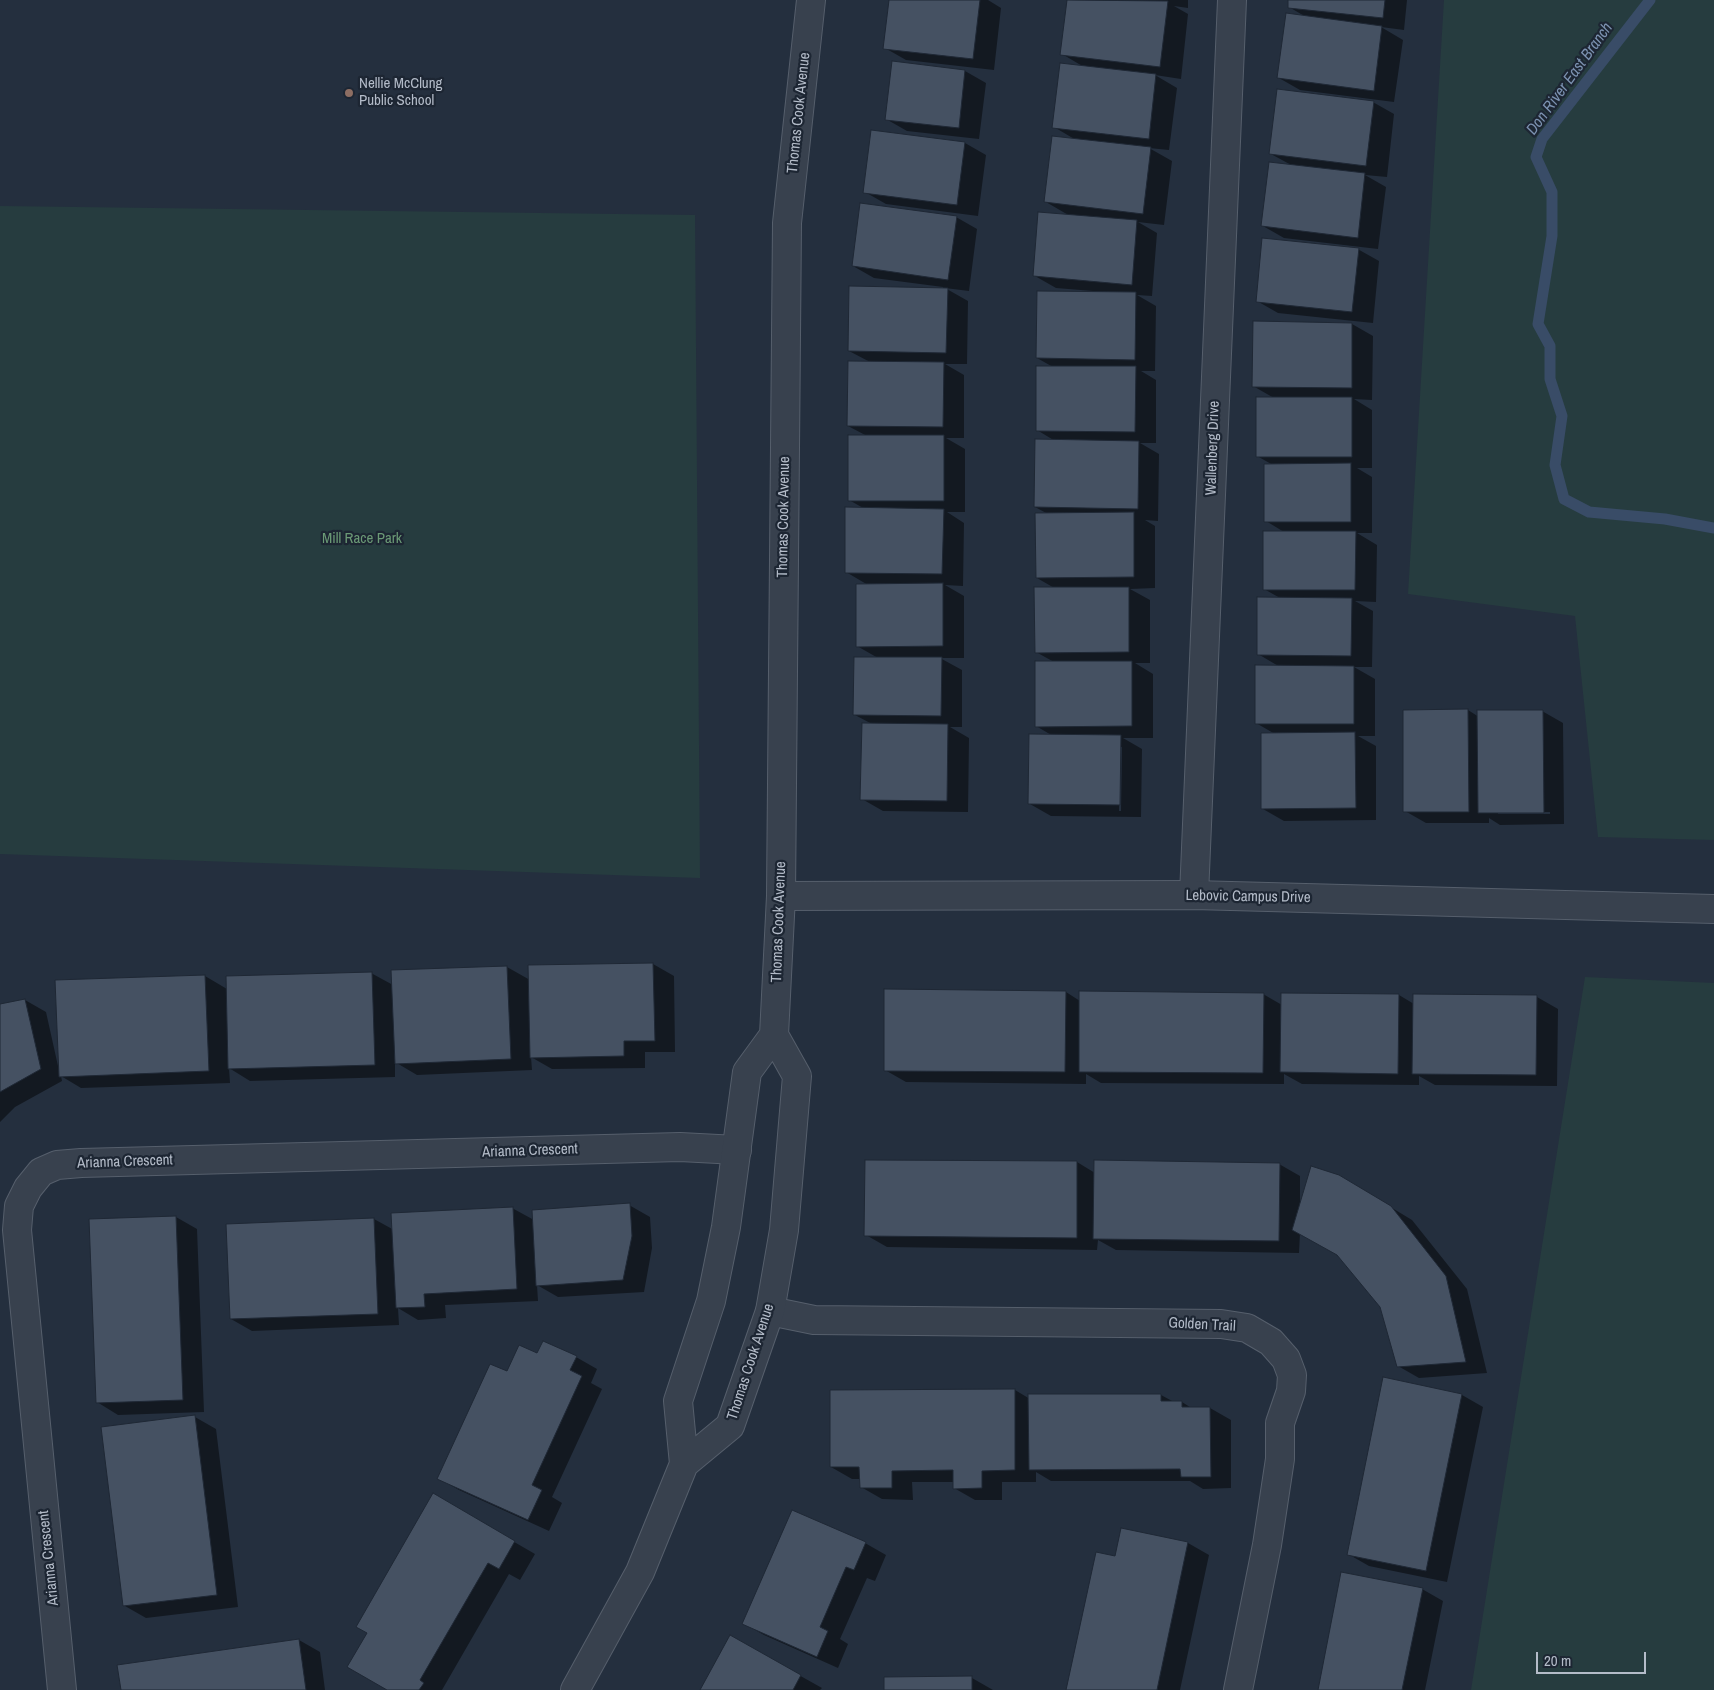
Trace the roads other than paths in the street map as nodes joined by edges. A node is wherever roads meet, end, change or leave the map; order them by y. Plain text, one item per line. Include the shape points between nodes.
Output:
1 (811, 0) edge
2 (1232, 0) edge
3 (1194, 895) junction
4 (781, 896) junction
5 (1714, 909) edge
6 (774, 1035) junction
7 (737, 1150) junction
8 (770, 1311) junction
9 (684, 1464) junction
10 (62, 1690) edge
11 (574, 1690) edge
12 (1238, 1690) edge

1 - 4 street, Thomas Cook Avenue via 787,224
2 - 3 street, Wallenberg Drive
3 - 4 street, Lebovic Campus Drive
3 - 5 street, Lebovic Campus Drive
4 - 6 street, Thomas Cook Avenue
6 - 7 street, Thomas Cook Avenue via 747,1072
6 - 8 street, Thomas Cook Avenue via 797,1076 784,1230
7 - 9 street, Thomas Cook Avenue via 711,1301 678,1400
7 - 10 street, Arianna Crescent via 680,1147 81,1163 57,1165 41,1172 19,1206 17,1230
8 - 9 street, Thomas Cook Avenue via 730,1426
8 - 12 street, Golden Trail via 814,1320 1221,1324 1248,1328 1271,1342 1286,1359 1292,1375 1291,1391 1280,1423 1280,1459 1267,1545
9 - 11 street, Thomas Cook Avenue via 640,1572

